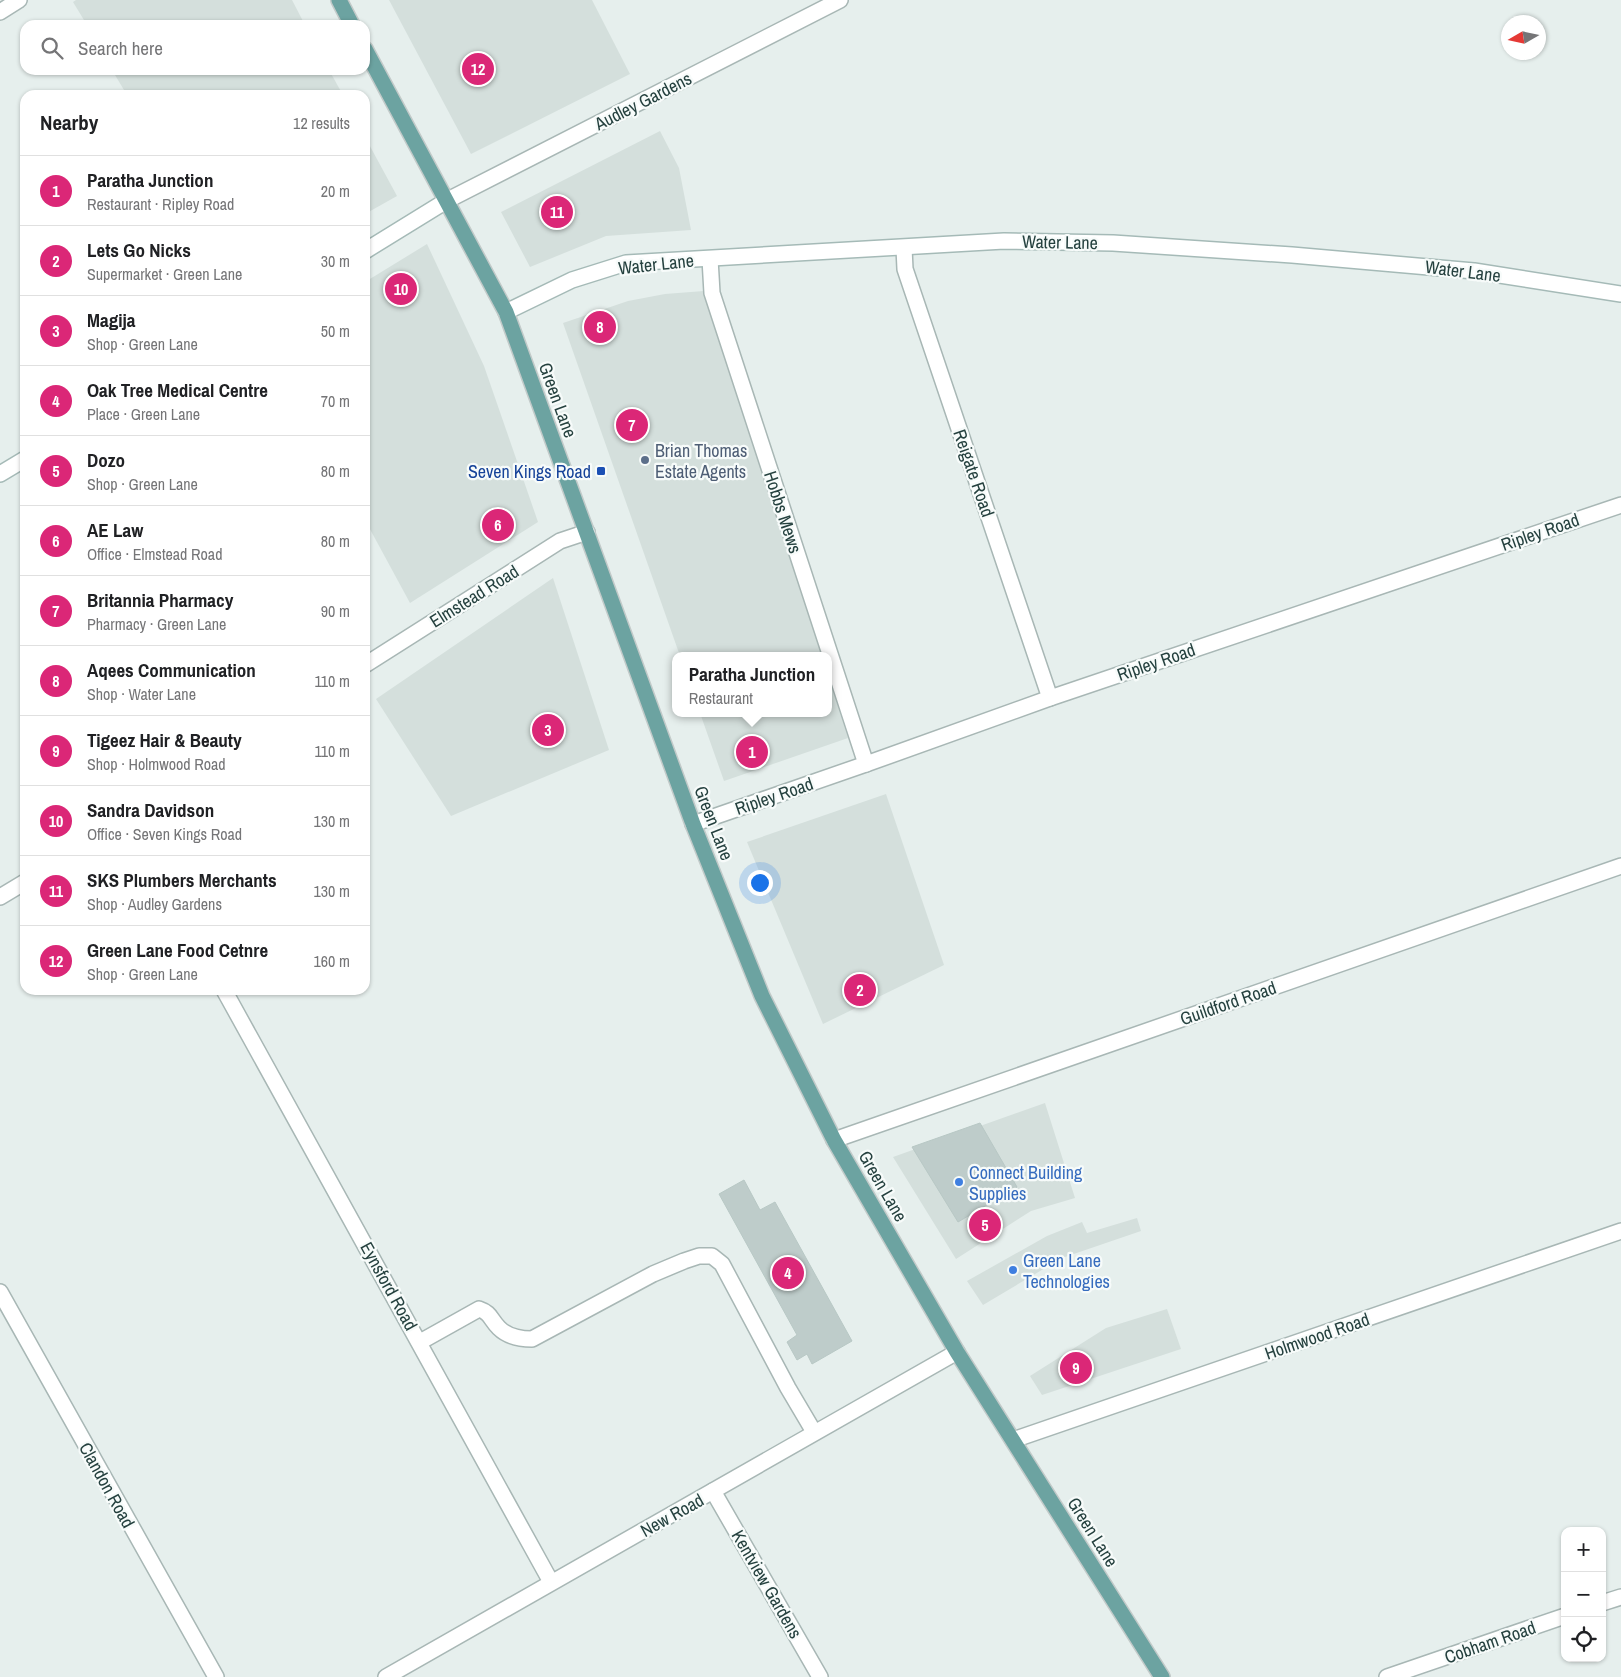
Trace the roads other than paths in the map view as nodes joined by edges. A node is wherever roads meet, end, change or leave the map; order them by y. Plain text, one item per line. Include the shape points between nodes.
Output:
1 (19, 0) edge
2 (339, 0) edge
3 (840, 0) edge
4 (0, 12) edge
5 (349, 20) edge
6 (370, 58) edge
7 (446, 201) junction
8 (370, 248) edge
9 (904, 248) junction
10 (710, 259) junction
11 (1621, 294) edge
12 (506, 312) junction
13 (20, 462) edge
14 (0, 474) edge
15 (1621, 504) edge
16 (587, 532) junction
17 (829, 652) edge
18 (832, 660) edge
19 (370, 662) edge
20 (1050, 698) junction
21 (866, 764) junction
22 (693, 824) junction
23 (1621, 866) edge
24 (20, 885) edge
25 (0, 897) edge
26 (227, 995) edge
27 (834, 1140) junction
28 (1621, 1231) edge
29 (0, 1292) edge
30 (420, 1342) junction
31 (957, 1352) junction
32 (814, 1432) junction
33 (1013, 1440) junction
34 (713, 1492) junction
35 (551, 1582) junction
36 (1621, 1597) edge
37 (1606, 1602) edge
38 (1562, 1617) edge
39 (216, 1677) edge
40 (386, 1677) edge
41 (820, 1677) edge
42 (1162, 1677) edge
43 (1387, 1677) edge

1 - 4 street
2 - 5 main road
3 - 7 street, Audley Gardens
6 - 7 main road, Green Lane
7 - 8 street
7 - 12 main road, Green Lane
9 - 10 street, Water Lane
9 - 11 street, Water Lane via 1004,241 1113,243 1474,271
9 - 20 street, Reigate Road via 905,269
10 - 12 street, Water Lane via 626,264 572,280
10 - 17 street, Hobbs Mews via 712,292
12 - 16 main road, Green Lane
13 - 14 street
15 - 20 street, Ripley Road
16 - 19 street, Elmstead Road via 560,541
16 - 22 main road, Green Lane
18 - 21 street, Hobbs Mews
20 - 21 street, Ripley Road
21 - 22 street, Ripley Road
22 - 27 main road, Green Lane via 762,996
23 - 27 street, Guildford Road
24 - 25 street
26 - 30 street, Eynsford Road
27 - 31 main road, Green Lane
28 - 33 street, Holmwood Road
29 - 39 street, Clandon Road
30 - 32 street via 479,1308 509,1335 532,1339 653,1274 699,1256 712,1256 722,1264
30 - 35 street, Eynsford Road
31 - 32 street, New Road
31 - 33 main road, Green Lane
32 - 34 street, New Road
33 - 42 main road, Green Lane
34 - 35 street, New Road
34 - 41 street, Kentview Gardens
35 - 40 street, New Road
36 - 37 street
38 - 43 street, Cobham Road

